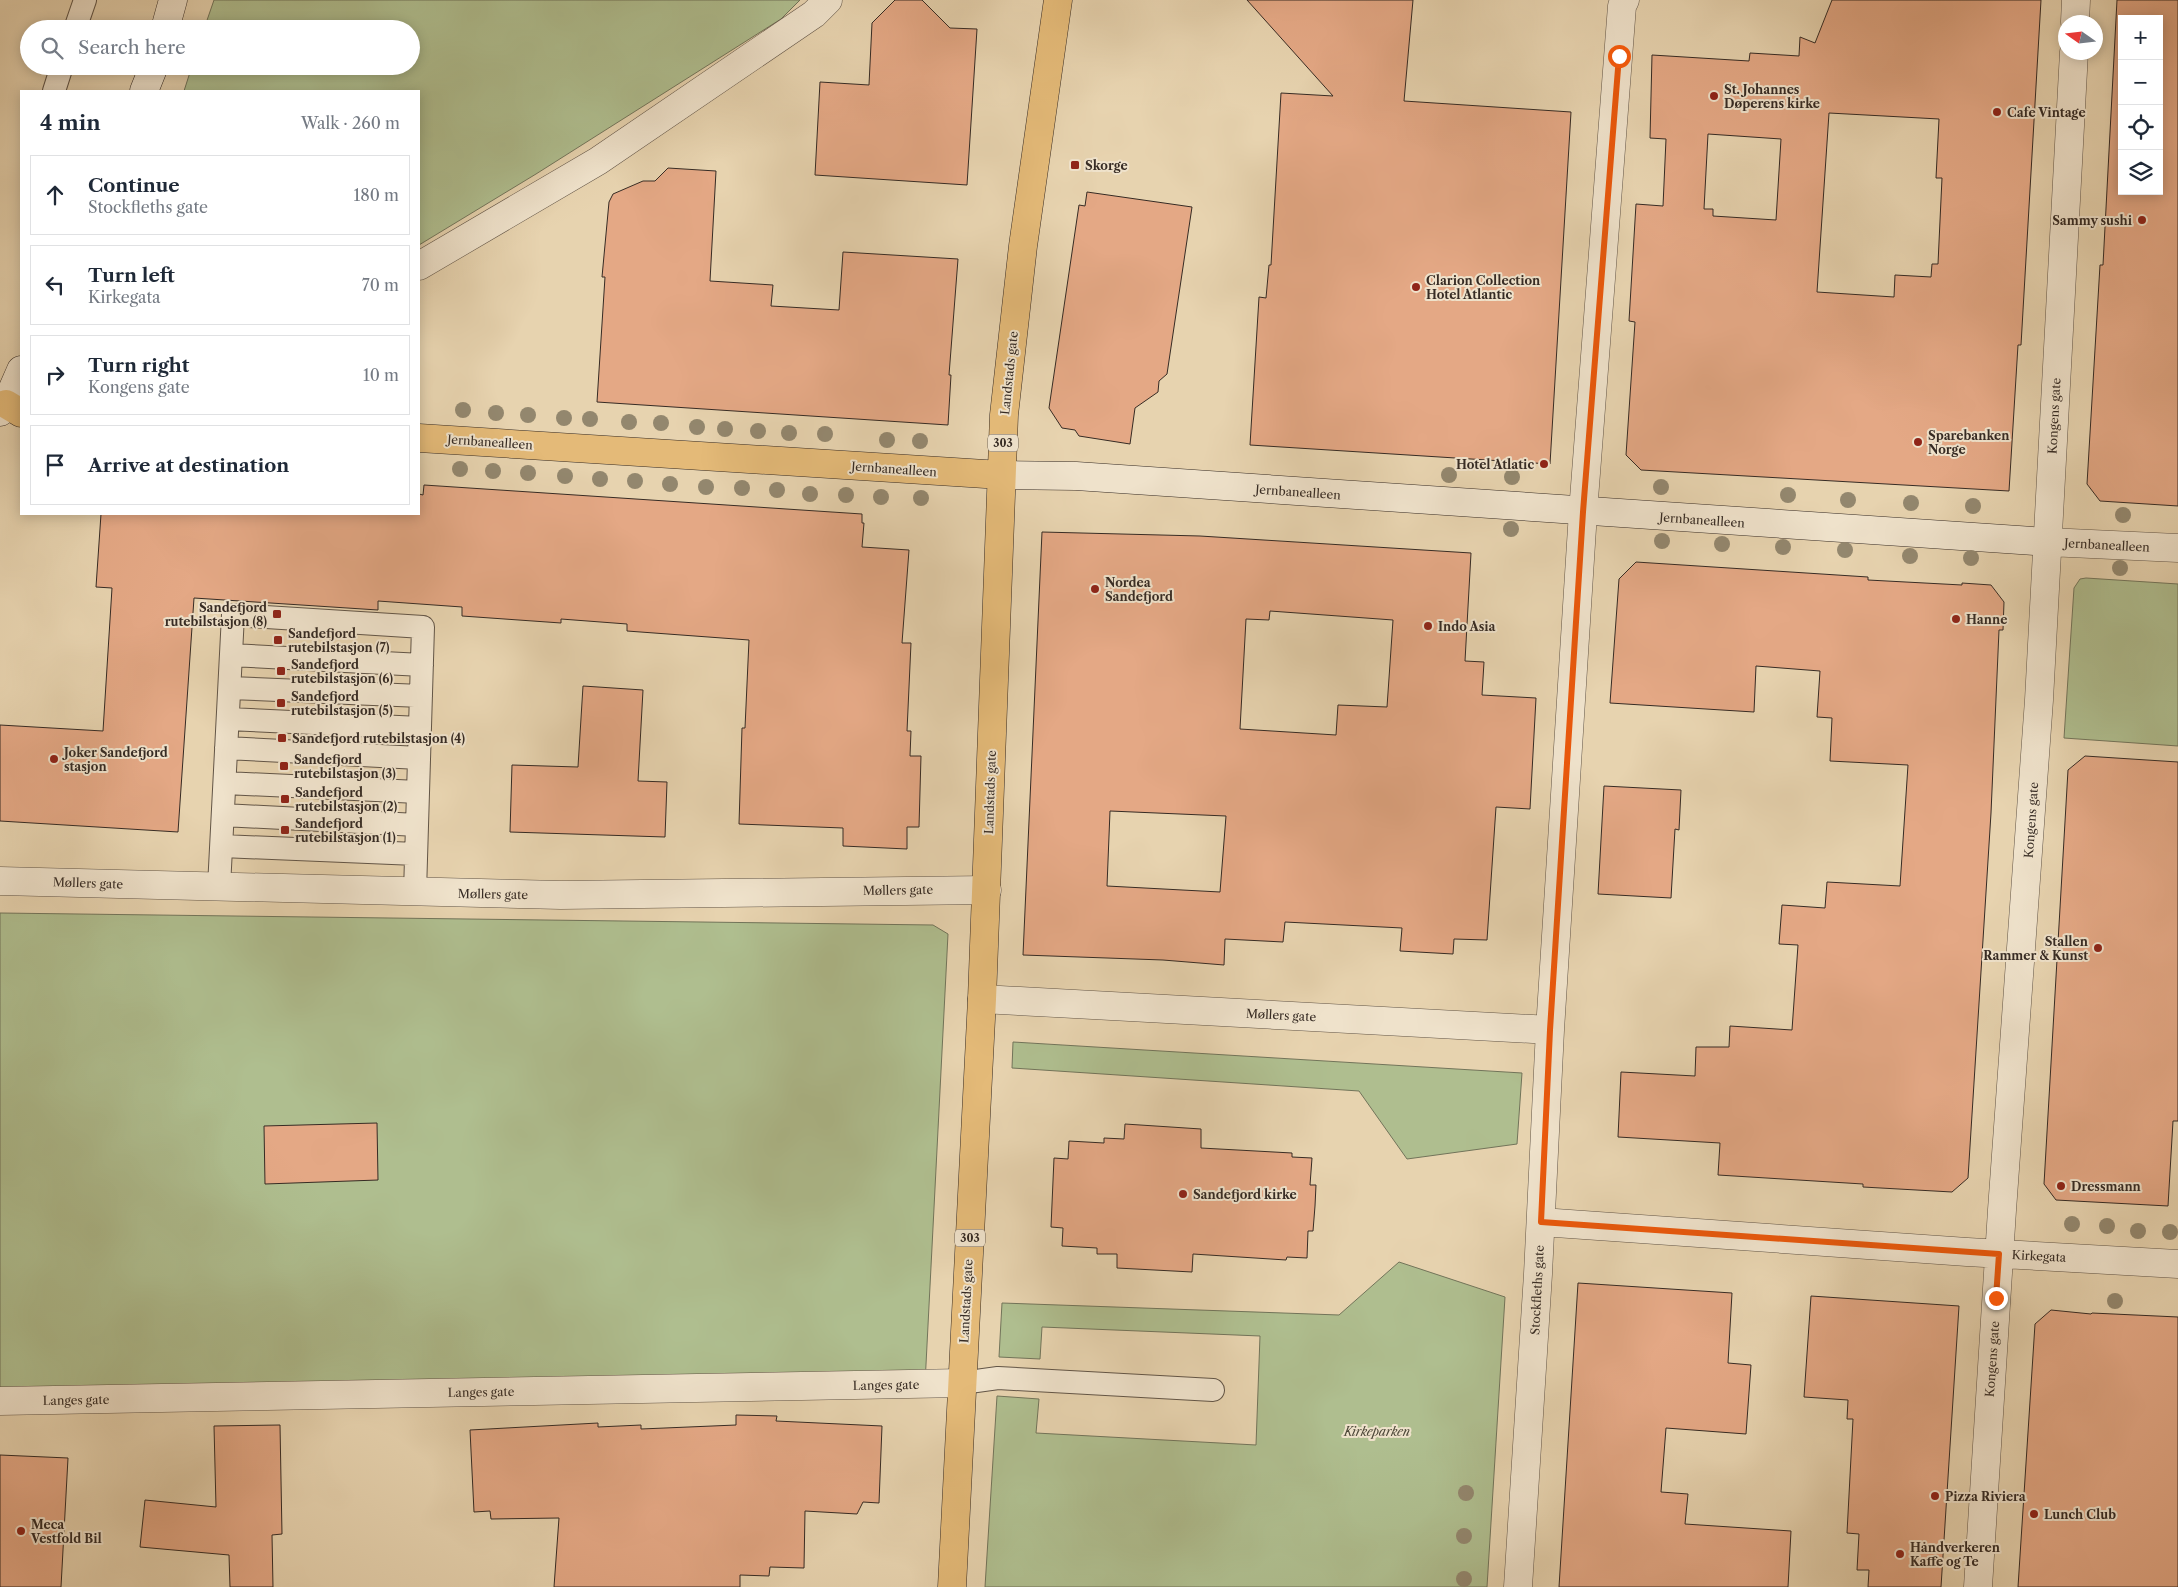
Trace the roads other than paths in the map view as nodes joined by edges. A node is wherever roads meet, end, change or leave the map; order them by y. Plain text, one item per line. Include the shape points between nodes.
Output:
1 (85, 0) edge
2 (173, 0) edge
3 (828, 0) edge
4 (1058, 0) edge
5 (2076, 0) edge
6 (1623, 3) edge
7 (2075, 15) edge
8 (78, 20) edge
9 (167, 20) edge
10 (2074, 60) edge
11 (59, 75) edge
12 (150, 75) edge
13 (54, 90) edge
14 (144, 90) edge
15 (420, 265) edge
16 (20, 373) edge
17 (9, 409) edge
18 (420, 438) edge
19 (1001, 474) junction
20 (1583, 512) junction
21 (2048, 542) junction
22 (2178, 548) edge
23 (231, 655) junction
24 (422, 665) junction
25 (230, 688) junction
26 (421, 696) junction
27 (228, 719) junction
28 (420, 728) junction
29 (226, 748) junction
30 (419, 758) junction
31 (225, 783) junction
32 (418, 792) junction
33 (223, 815) junction
34 (417, 825) junction
35 (222, 846) junction
36 (416, 854) junction
37 (0, 881) edge
38 (220, 887) junction
39 (987, 890) junction
40 (415, 892) junction
41 (982, 999) junction
42 (1550, 1030) junction
43 (1541, 1222) junction
44 (1999, 1254) junction
45 (2178, 1264) edge
46 (962, 1383) junction
47 (1213, 1390) dead end
48 (0, 1401) edge
49 (952, 1587) edge
50 (1518, 1587) edge
51 (1978, 1587) edge

1 - 8 lane
2 - 9 street
3 - 15 street via 814,14 598,161
4 - 19 main road, Landstads gate / 303 via 1023,246 1004,415
5 - 7 street
6 - 20 street, Stockfleths gate
10 - 21 street, Kongens gate
11 - 13 lane
12 - 14 street
16 - 17 street
18 - 19 main road, Jernbanealleen
19 - 20 street, Jernbanealleen via 1086,477
19 - 39 main road, Landstads gate / 303
20 - 21 street, Jernbanealleen
20 - 42 street, Stockfleths gate
21 - 22 street, Jernbanealleen
21 - 44 street, Kongens gate
23 - 24 lane
23 - 24 lane via 233,615 423,628
23 - 25 lane
24 - 26 lane
25 - 26 lane
25 - 27 lane
26 - 28 lane
27 - 28 lane
27 - 29 lane
28 - 30 lane
29 - 30 lane
29 - 31 lane
30 - 32 lane
31 - 32 lane
31 - 33 lane
32 - 34 lane
33 - 34 lane
33 - 35 lane
34 - 36 lane
35 - 36 lane
35 - 38 lane
36 - 40 lane
37 - 38 street, Møllers gate
38 - 40 street, Møllers gate
39 - 40 street, Møllers gate via 561,895
39 - 41 main road, Landstads gate / 303
41 - 42 street, Møllers gate
41 - 46 main road, Landstads gate / 303
42 - 43 street, Stockfleths gate
43 - 44 street, Kirkegata
43 - 50 street, Stockfleths gate
44 - 45 street, Kirkegata
44 - 51 street, Kongens gate
46 - 47 lane via 998,1378
46 - 48 street, Langes gate
46 - 49 main road, Landstads gate / 303

